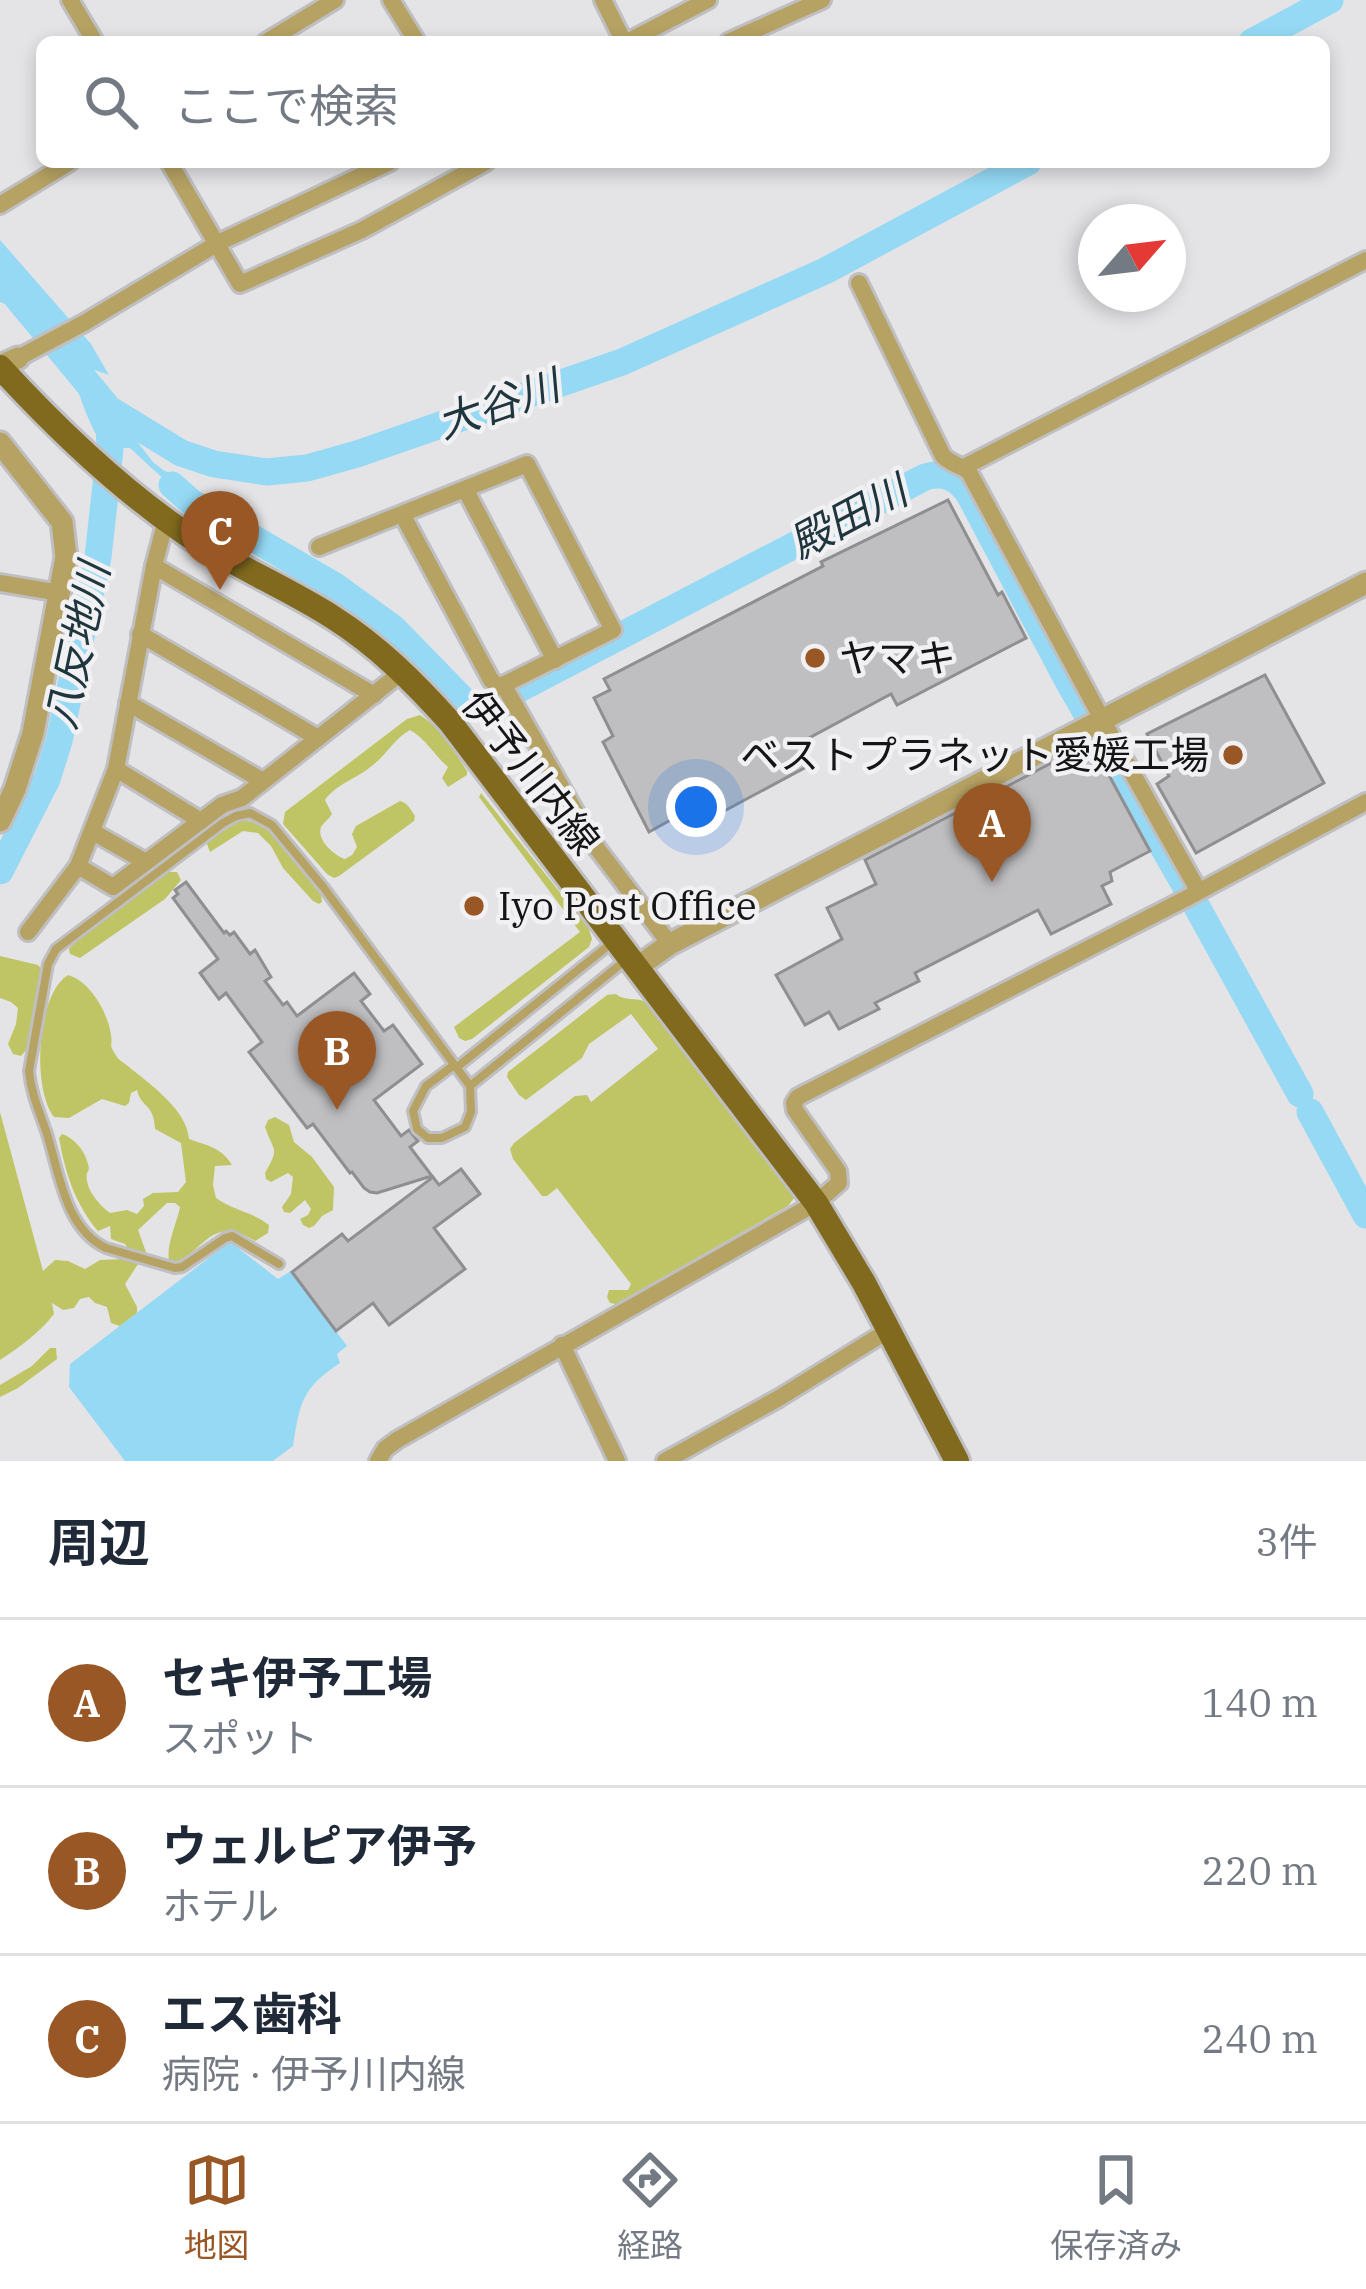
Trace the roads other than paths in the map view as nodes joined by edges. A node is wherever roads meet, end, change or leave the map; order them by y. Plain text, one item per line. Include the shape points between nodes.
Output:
1 (70, 0) edge
2 (335, 0) edge
3 (603, 0) edge
4 (708, 0) edge
5 (822, 0) edge
6 (400, 3) edge
7 (91, 36) edge
8 (276, 36) edge
9 (414, 36) edge
10 (623, 36) edge
11 (638, 36) edge
12 (741, 36) edge
13 (60, 168) edge
14 (173, 168) edge
15 (377, 168) edge
16 (475, 168) edge
17 (0, 205) edge
18 (218, 243) junction
19 (1366, 260) edge
20 (859, 283) dead end
21 (6, 364) edge
22 (0, 443) edge
23 (964, 467) junction
24 (465, 489) junction
25 (402, 514) junction
26 (166, 520) junction
27 (319, 548) dead end
28 (154, 566) junction
29 (0, 583) edge
30 (1366, 583) edge
31 (60, 592) junction
32 (140, 634) junction
33 (555, 660) junction
34 (402, 672) junction
35 (504, 686) junction
36 (374, 694) junction
37 (128, 703) junction
38 (1102, 719) junction
39 (318, 739) junction
40 (116, 769) junction
41 (263, 782) junction
42 (1366, 802) edge
43 (0, 821) edge
44 (201, 821) junction
45 (93, 832) junction
46 (146, 862) junction
47 (78, 866) junction
48 (1198, 890) junction
49 (28, 932) dead end
50 (670, 944) junction
51 (627, 956) junction
52 (455, 1066) junction
53 (470, 1086) junction
54 (816, 1203) junction
55 (279, 1264) dead end
56 (889, 1330) junction
57 (562, 1345) junction
58 (378, 1461) edge
59 (617, 1461) edge
60 (665, 1461) edge
61 (958, 1461) edge

1 - 7 street
2 - 8 street
3 - 10 street
4 - 11 street
5 - 12 street
6 - 9 street
13 - 17 street
14 - 18 street
15 - 18 street
16 - 18 street via 240,284
18 - 21 street
19 - 23 street
20 - 23 street via 943,455
21 - 26 main road, 伊予川内線 via 70,440
22 - 31 street via 62,522
23 - 38 street
24 - 25 street
24 - 33 street
24 - 33 street via 527,464 613,630
25 - 27 street
25 - 35 street via 491,680
26 - 28 street
26 - 34 main road, 伊予川内線 via 332,617
28 - 32 street
28 - 36 street
29 - 31 street
30 - 38 street
31 - 43 street via 26,761
32 - 37 street
32 - 39 street
33 - 35 street
34 - 36 street
34 - 51 main road, 伊予川内線 via 471,748
35 - 50 street via 592,843
36 - 39 street
37 - 40 street
37 - 41 street
38 - 48 street
38 - 50 street
39 - 41 street
40 - 44 street
40 - 45 street
41 - 44 street
42 - 48 street
44 - 46 street
45 - 46 street
45 - 47 street
46 - 47 street via 113,887
47 - 49 street
48 - 54 street via 798,1097 795,1110 840,1178
50 - 51 street
51 - 52 lane
51 - 53 lane
51 - 54 main road, 伊予川内線
52 - 53 lane
52 - 53 lane via 420,1094 413,1120 422,1135 442,1138 465,1127
52 - 55 lane via 324,888 272,825 250,813 223,823 56,949 30,1084 59,1186 86,1233 106,1248 175,1268 232,1236
54 - 56 main road, 伊予川内線
54 - 57 street
56 - 60 street
56 - 61 main road, 伊予川内線
57 - 58 street via 390,1444
57 - 59 street

